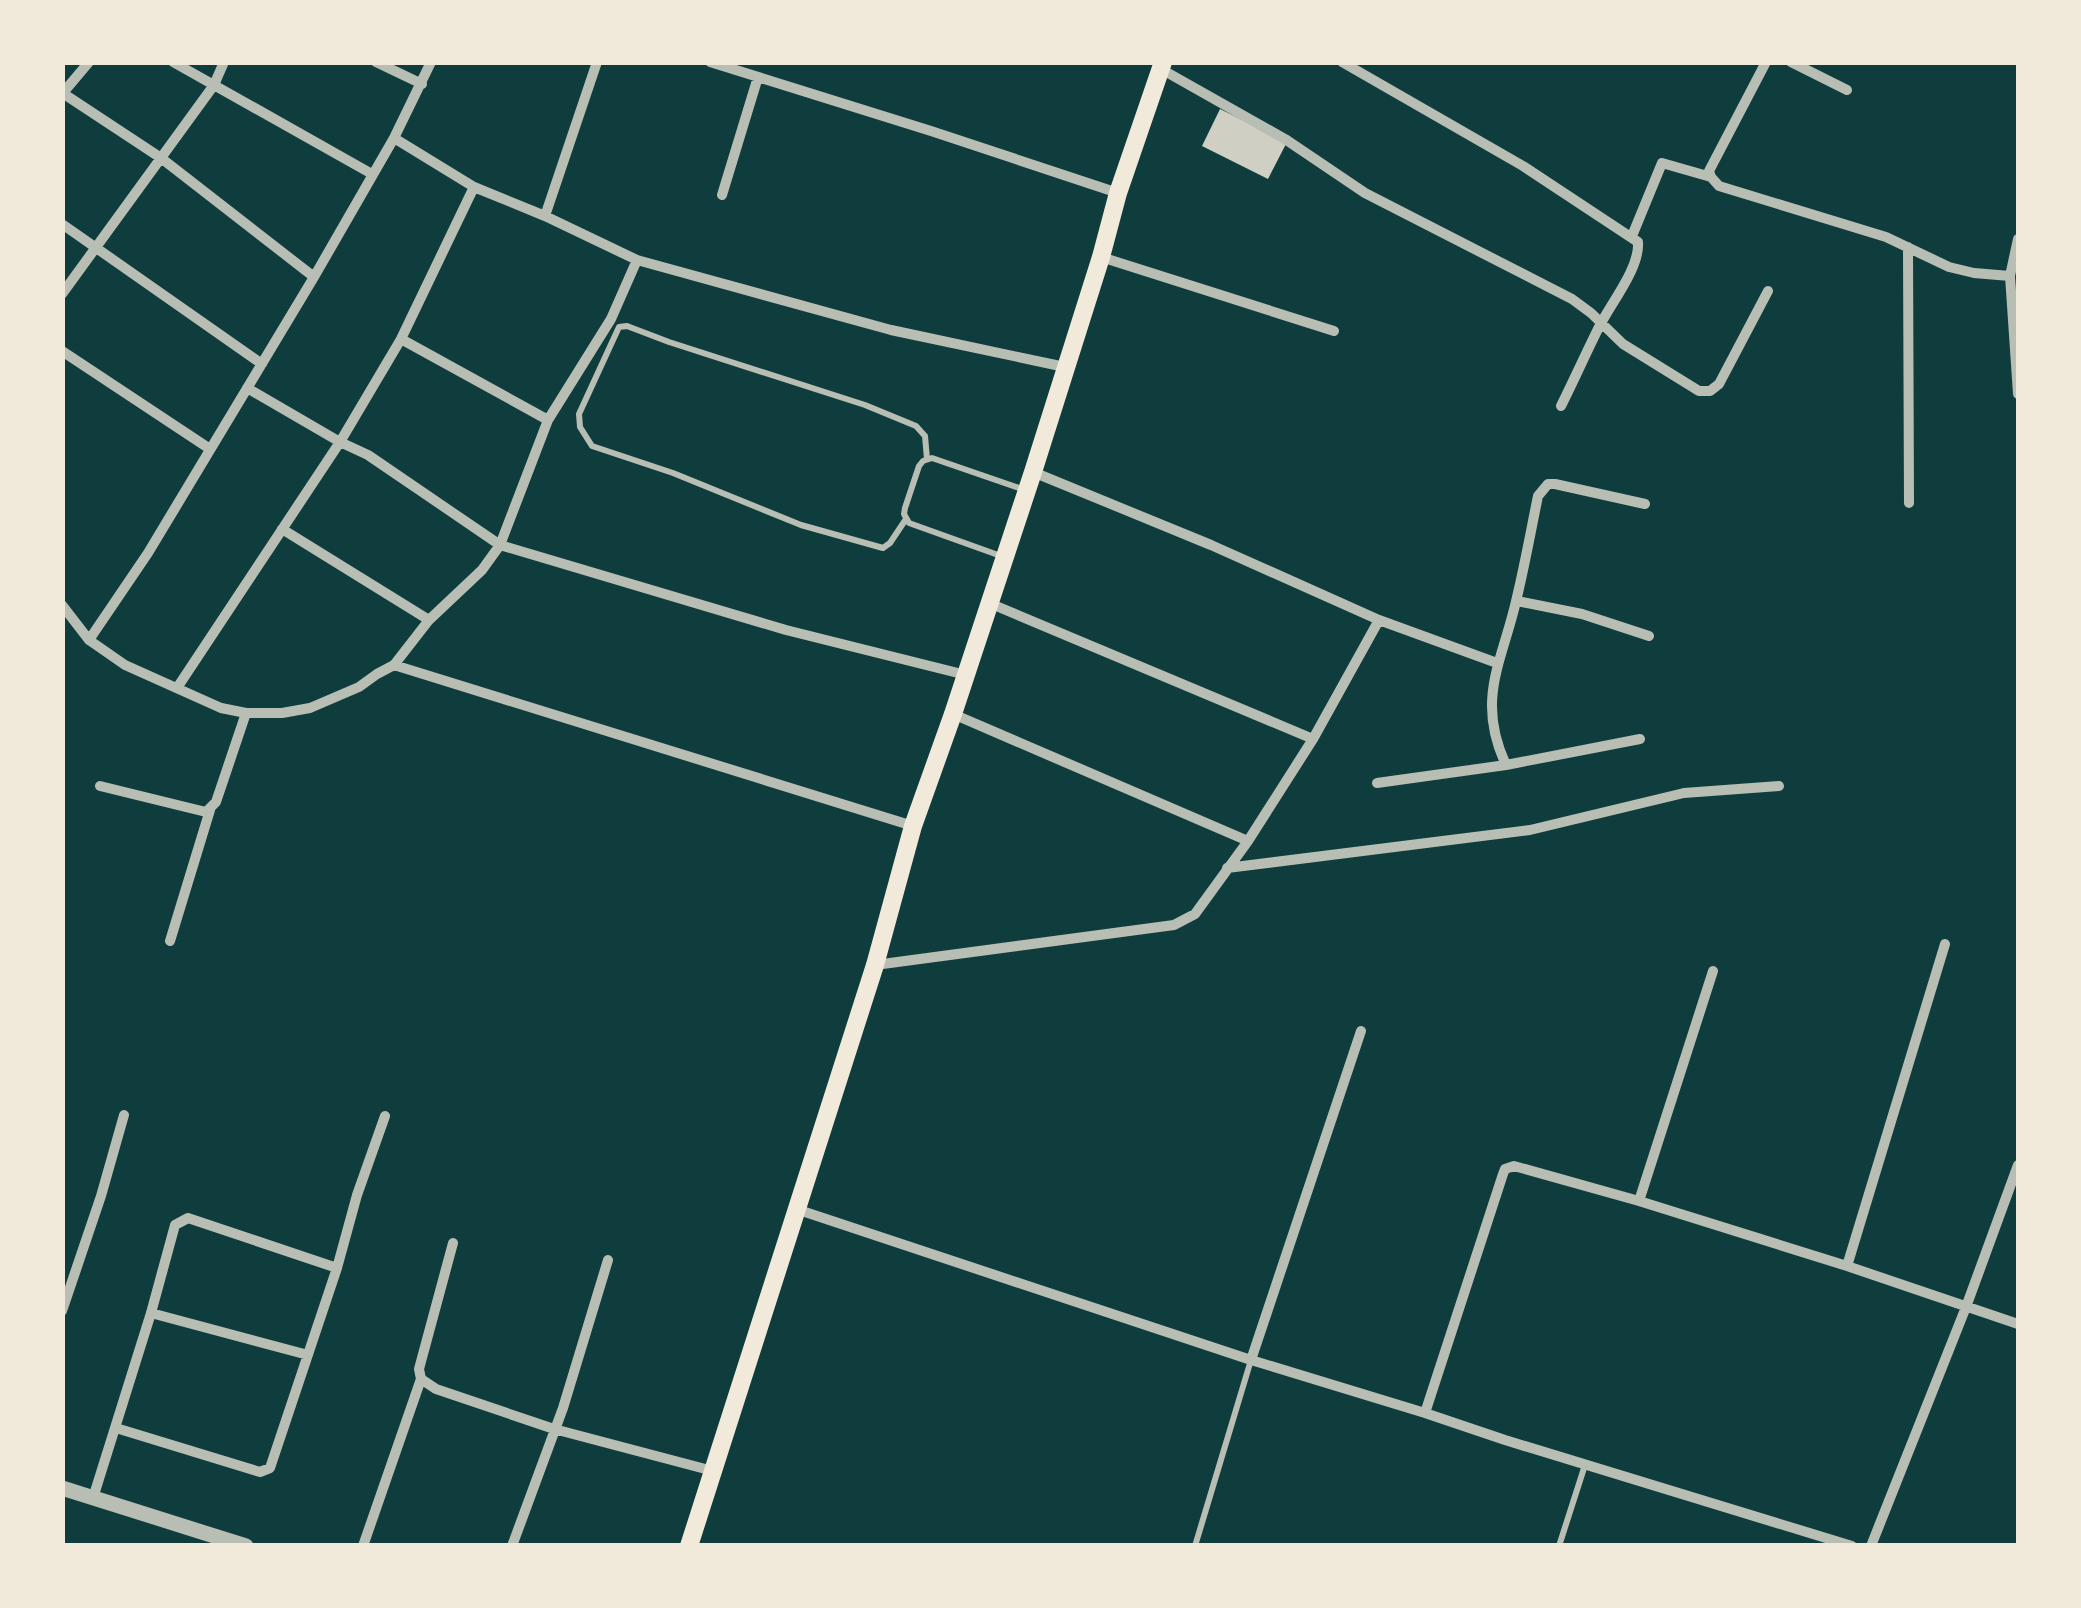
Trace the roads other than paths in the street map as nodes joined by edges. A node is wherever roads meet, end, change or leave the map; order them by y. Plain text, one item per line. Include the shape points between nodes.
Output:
1 (89, 62) edge
2 (172, 62) edge
3 (224, 62) edge
4 (376, 62) edge
5 (431, 62) edge
6 (597, 62) edge
7 (710, 62) edge
8 (1342, 62) edge
9 (1766, 62) edge
10 (1791, 62) edge
11 (1162, 66) edge
12 (758, 77) junction
13 (214, 84) junction
14 (422, 84) junction
15 (1848, 90) dead end
16 (63, 94) edge
17 (394, 138) junction
18 (161, 158) junction
19 (372, 174) junction
20 (1711, 176) junction
21 (474, 187) junction
22 (722, 194) dead end
23 (1118, 194) junction
24 (545, 216) junction
25 (62, 224) edge
26 (1632, 236) junction
27 (2018, 239) edge
28 (96, 246) junction
29 (1908, 247) junction
30 (1101, 258) junction
31 (636, 260) junction
32 (314, 276) junction
33 (2010, 276) junction
34 (1768, 291) dead end
35 (62, 294) edge
36 (1601, 323) junction
37 (1334, 331) dead end
38 (401, 339) junction
39 (62, 351) edge
40 (262, 364) junction
41 (1064, 367) junction
42 (247, 388) junction
43 (2018, 394) edge
44 (1562, 406) dead end
45 (548, 420) junction
46 (340, 442) junction
47 (210, 450) junction
48 (927, 459) junction
49 (1033, 472) junction
50 (1026, 491) junction
51 (1909, 503) dead end
52 (1645, 504) dead end
53 (906, 519) junction
54 (282, 530) junction
55 (500, 545) junction
56 (1003, 557) junction
57 (1517, 600) junction
58 (989, 602) junction
59 (62, 606) edge
60 (429, 620) junction
61 (1379, 620) junction
62 (1649, 636) dead end
63 (89, 640) junction
64 (1496, 663) junction
65 (394, 665) junction
66 (966, 675) junction
67 (177, 688) junction
68 (246, 713) junction
69 (953, 714) junction
70 (1314, 739) junction
71 (1640, 739) dead end
72 (1506, 765) junction
73 (1377, 784) dead end
74 (100, 786) dead end
75 (1779, 786) dead end
76 (210, 810) junction
77 (913, 826) junction
78 (1248, 841) junction
79 (1227, 868) junction
80 (170, 941) dead end
81 (1945, 944) dead end
82 (875, 964) junction
83 (1713, 970) dead end
84 (1360, 1031) dead end
85 (124, 1114) dead end
86 (385, 1116) dead end
87 (2018, 1169) edge
88 (1640, 1201) junction
89 (796, 1208) junction
90 (453, 1243) dead end
91 (608, 1260) dead end
92 (1847, 1266) junction
93 (337, 1268) junction
94 (66, 1290) edge
95 (1966, 1307) junction
96 (62, 1312) edge
97 (151, 1313) junction
98 (2018, 1324) edge
99 (308, 1355) junction
100 (1251, 1360) junction
101 (421, 1379) junction
102 (1426, 1413) junction
103 (116, 1428) junction
104 (554, 1429) junction
105 (1584, 1465) junction
106 (712, 1471) junction
107 (62, 1488) edge
108 (93, 1498) junction
109 (246, 1546) edge
110 (363, 1546) edge
111 (512, 1546) edge
112 (689, 1546) edge
113 (1195, 1546) edge
114 (1559, 1546) edge
115 (1852, 1546) edge
116 (1871, 1546) edge

1 - 16 street
2 - 13 street
3 - 13 street
4 - 14 street
5 - 14 street
6 - 24 street
7 - 12 street
8 - 26 street
9 - 20 street
10 - 15 street
11 - 23 main road
11 - 36 street via 1365,193 1572,299
12 - 22 street
12 - 23 street
13 - 18 street
13 - 19 street
14 - 17 street
16 - 18 street
17 - 19 street
17 - 21 street
18 - 28 street
18 - 32 street
19 - 32 street
20 - 26 street via 1662,163
20 - 29 street via 1720,186
21 - 24 street
21 - 38 street
23 - 30 main road
24 - 31 street
25 - 28 street
26 - 36 street via 1639,248 1634,264
27 - 33 street
28 - 35 street
28 - 40 street
29 - 33 street via 1961,270
29 - 51 street
30 - 37 street
30 - 41 main road
31 - 41 street via 890,330
31 - 45 street via 610,319
32 - 40 street
33 - 43 street
34 - 36 street via 1728,370 1710,391 1622,344
36 - 44 street
38 - 45 street
38 - 46 street
39 - 47 street
40 - 42 street
41 - 49 main road
42 - 46 street
42 - 47 street
45 - 55 street
46 - 54 street
46 - 55 street
47 - 63 street
48 - 50 lane
48 - 53 lane via 919,466
48 - 53 lane via 925,436 916,426 627,326 619,327 579,414 592,446 801,525 882,548
49 - 50 main road
49 - 61 street
50 - 56 main road
52 - 57 street via 1544,486
53 - 56 lane
54 - 60 street
54 - 67 street
55 - 60 street
55 - 66 street via 786,630
56 - 58 main road
57 - 62 street
57 - 64 street
58 - 66 main road
58 - 70 street
59 - 63 street
60 - 65 street
61 - 64 street
61 - 70 street
63 - 67 street
64 - 72 street via 1491,716
65 - 68 street via 310,708
65 - 77 street
66 - 69 main road
67 - 68 street
68 - 76 street
69 - 77 main road
69 - 78 street
70 - 78 street
71 - 72 street
72 - 73 street
74 - 76 street
75 - 79 street via 1684,794 1540,829
76 - 80 street
77 - 82 main road
78 - 79 street
79 - 82 street via 1194,914 1174,925
81 - 92 street
82 - 89 main road
83 - 88 street
84 - 100 street
85 - 94 street
86 - 93 street
87 - 95 street
88 - 92 street
88 - 102 street via 1520,1166 1505,1170
89 - 100 street
89 - 106 main road
90 - 101 street
91 - 104 street
92 - 95 street
93 - 97 street via 183,1219 175,1225
93 - 99 street
94 - 96 street
95 - 98 street
95 - 116 street
97 - 99 street
97 - 103 street
99 - 103 street via 267,1470
100 - 102 street
100 - 113 lane
101 - 104 street
101 - 110 street
102 - 105 street
103 - 108 street
104 - 106 street
104 - 111 street
105 - 114 lane
105 - 115 street
106 - 112 main road
107 - 108 street
108 - 109 street

